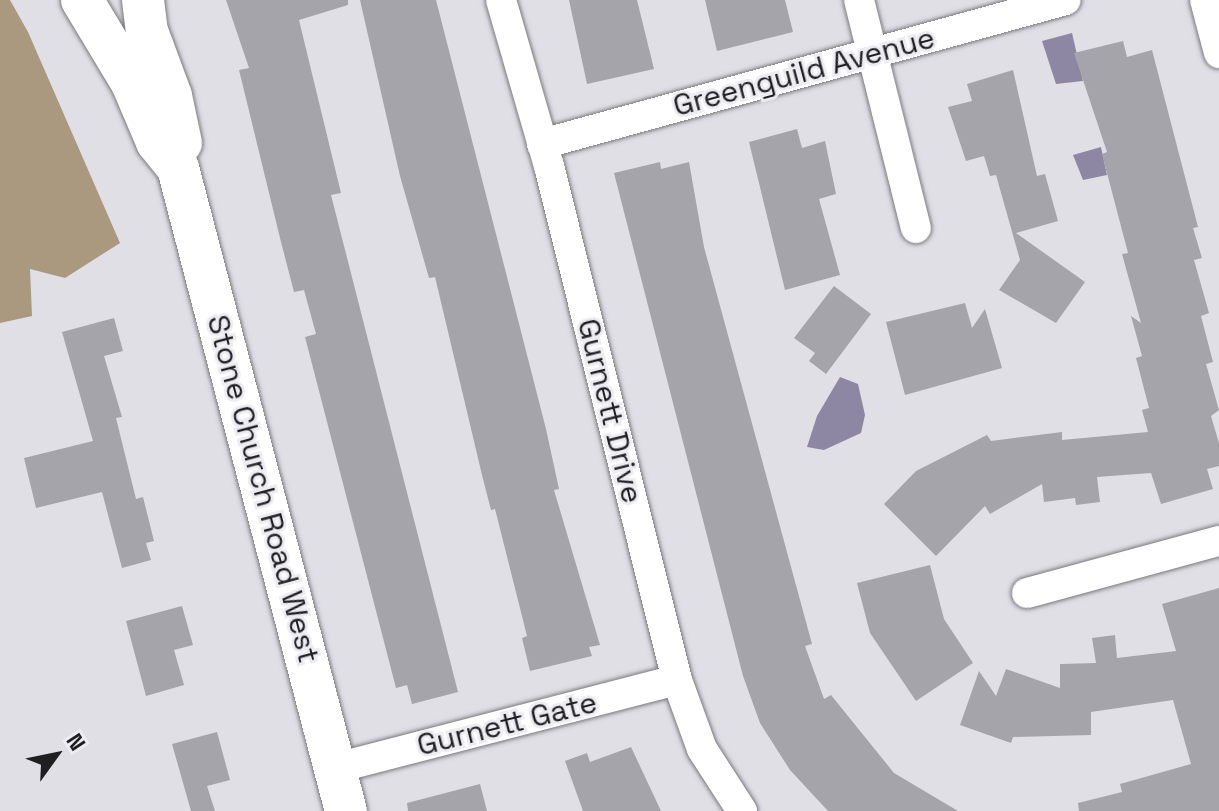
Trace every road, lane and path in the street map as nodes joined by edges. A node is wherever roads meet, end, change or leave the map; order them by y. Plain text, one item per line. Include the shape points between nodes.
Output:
1 (82, 0) edge
2 (143, 0) edge
3 (501, 0) edge
4 (859, 0) edge
5 (1066, 0) edge
6 (1205, 0) edge
7 (872, 53) junction
8 (1219, 53) edge
9 (542, 144) junction
10 (178, 168) junction
11 (916, 228) dead end
12 (1219, 541) edge
13 (1027, 593) dead end
14 (677, 680) junction
15 (336, 768) junction
16 (346, 811) edge
17 (742, 811) edge

1 - 10 main road via 132,83 157,142
2 - 10 main road via 147,31 182,135
3 - 9 street, Gurnett Drive
4 - 7 street
5 - 7 street, Greenguild Avenue
6 - 8 street
7 - 9 street, Greenguild Avenue
7 - 11 street
9 - 14 street, Gurnett Drive
10 - 15 main road, Stone Church Road West
12 - 13 street
14 - 15 street, Gurnett Gate
14 - 17 street, Gurnett Drive via 702,749
15 - 16 main road, Stone Church Road West

